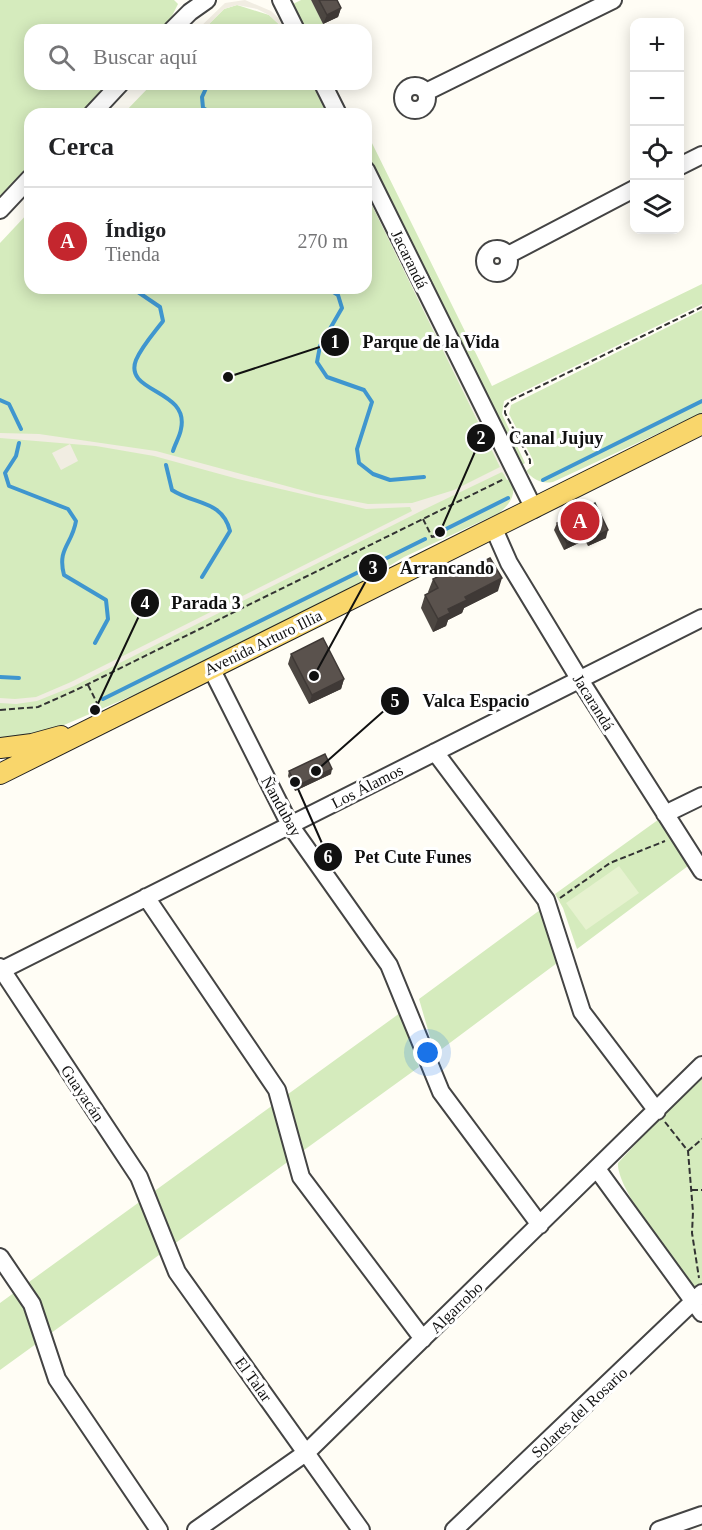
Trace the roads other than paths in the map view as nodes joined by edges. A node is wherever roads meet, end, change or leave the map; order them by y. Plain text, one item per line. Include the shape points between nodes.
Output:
1 (207, 0) edge
2 (281, 0) edge
3 (613, 0) edge
4 (178, 24) edge
5 (293, 24) edge
6 (114, 90) edge
7 (326, 90) edge
8 (426, 92) dead end
9 (98, 108) edge
10 (335, 108) edge
11 (702, 155) edge
12 (684, 164) edge
13 (372, 182) edge
14 (24, 184) edge
15 (630, 191) edge
16 (0, 210) edge
17 (508, 255) dead end
18 (702, 424) edge
19 (534, 509) junction
20 (494, 529) junction
21 (702, 618) edge
22 (211, 668) junction
23 (580, 680) junction
24 (81, 732) junction
25 (0, 748) edge
26 (435, 752) junction
27 (0, 774) edge
28 (702, 796) edge
29 (665, 814) junction
30 (290, 825) junction
31 (702, 871) edge
32 (146, 897) junction
33 (0, 969) edge
34 (702, 1065) edge
35 (657, 1112) junction
36 (597, 1169) junction
37 (158, 1223) joint
38 (540, 1225) junction
39 (0, 1257) edge
40 (699, 1303) edge
41 (423, 1339) junction
42 (307, 1452) junction
43 (702, 1515) edge
44 (159, 1530) edge
45 (196, 1530) edge
46 (361, 1530) edge
47 (454, 1530) edge
48 (659, 1530) edge

1 - 4 street
2 - 5 street
3 - 8 street
6 - 9 street
7 - 10 street
11 - 12 street
13 - 19 street, Jacarandá
14 - 16 street
15 - 17 street
18 - 19 main road, Avenida Arturo Illia
19 - 20 main road, Avenida Arturo Illia
20 - 22 main road, Avenida Arturo Illia
20 - 23 street, Jacarandá
21 - 23 street, Los Álamos
22 - 24 main road, Avenida Arturo Illia
22 - 30 street, Ñandubay
23 - 26 street, Los Álamos
23 - 29 street, Jacarandá
24 - 25 main road, Avenida Arturo Illia
24 - 27 main road, Avenida Arturo Illia via 54,750
26 - 30 street, Los Álamos
26 - 35 street via 546,900 582,1012
28 - 29 street
29 - 31 street, Jacarandá
30 - 32 street, Los Álamos
30 - 38 street, Ñandubay via 389,965 441,1092
32 - 33 street, Los Álamos
32 - 41 street via 277,1090 301,1177
33 - 37 street, Guayacán via 140,1177
34 - 35 street, Algarrobo
35 - 36 street, Algarrobo
36 - 38 street, Algarrobo
36 - 40 street
37 - 42 street, El Talar via 177,1272
38 - 41 street, Algarrobo
39 - 44 street via 32,1304 57,1379
40 - 47 street, Solares del Rosario
41 - 42 street, Algarrobo
42 - 45 street, Algarrobo
42 - 46 street, El Talar
43 - 48 street

